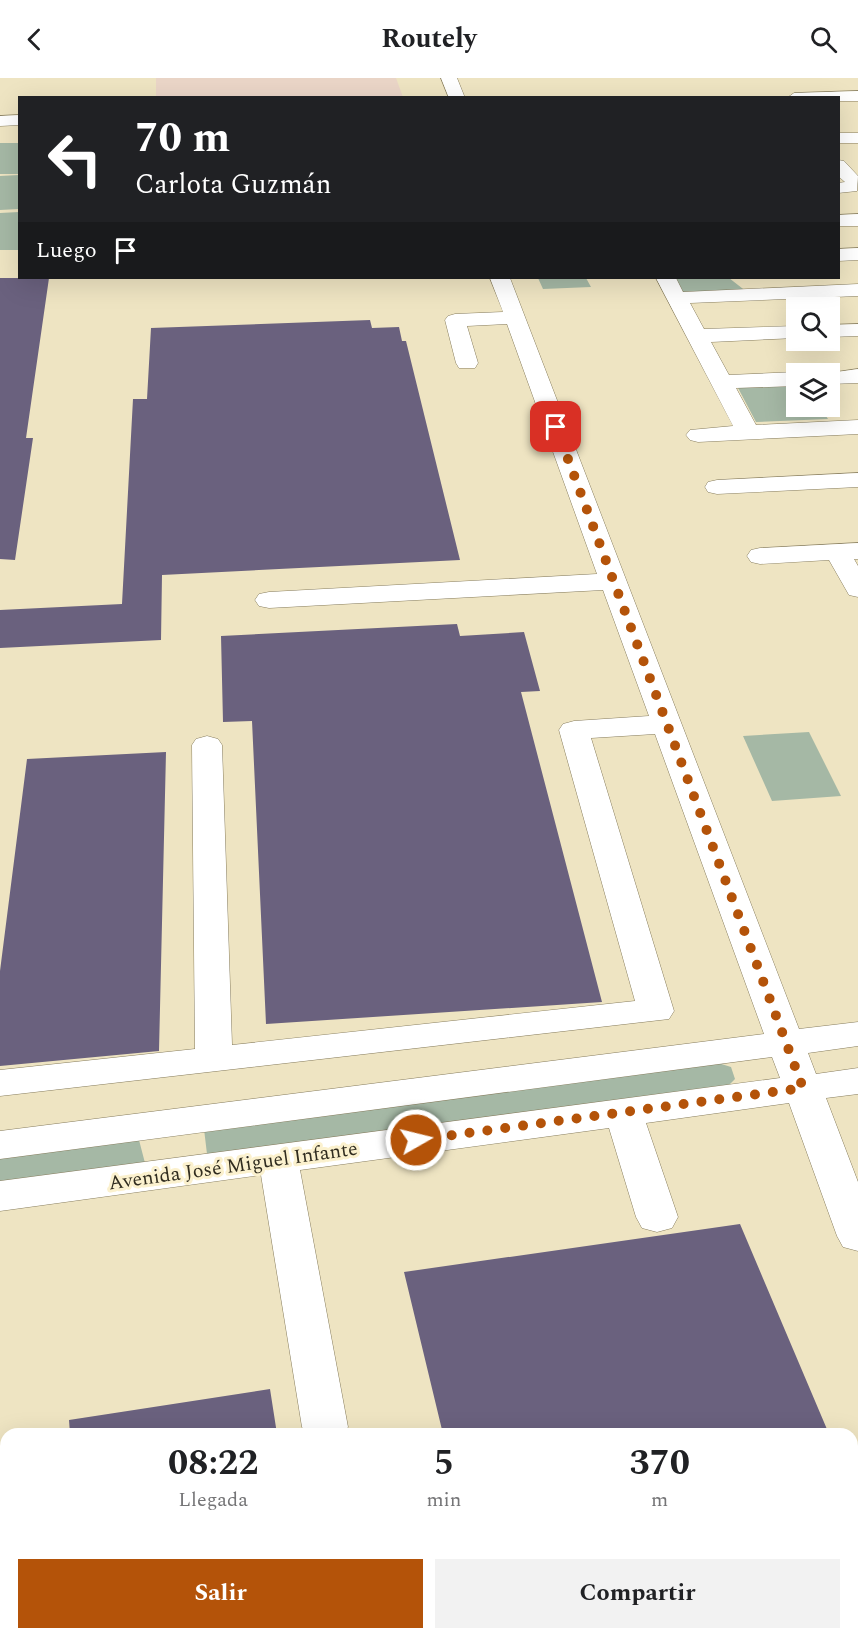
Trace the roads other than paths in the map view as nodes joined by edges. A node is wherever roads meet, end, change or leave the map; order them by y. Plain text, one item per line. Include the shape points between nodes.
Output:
1 (449, 78) edge
2 (456, 96) edge
3 (858, 96) edge
4 (840, 97) edge
5 (18, 120) edge
6 (0, 121) edge
7 (840, 138) edge
8 (858, 138) edge
9 (858, 145) edge
10 (840, 146) edge
11 (840, 167) edge
12 (840, 188) edge
13 (858, 220) edge
14 (840, 221) edge
15 (858, 254) edge
16 (840, 255) edge
17 (500, 279) edge
18 (667, 279) edge
19 (737, 279) edge
20 (858, 290) edge
21 (758, 295) junction
22 (677, 298) junction
23 (515, 318) junction
24 (858, 330) edge
25 (840, 331) edge
26 (786, 332) edge
27 (697, 336) junction
28 (467, 363) dead end
29 (858, 376) edge
30 (840, 377) edge
31 (786, 379) edge
32 (721, 382) junction
33 (858, 427) edge
34 (748, 432) junction
35 (698, 435) dead end
36 (858, 480) edge
37 (717, 487) dead end
38 (848, 552) edge
39 (760, 556) dead end
40 (614, 581) junction
41 (858, 589) edge
42 (269, 600) dead end
43 (670, 733) junction
44 (207, 745) dead end
45 (858, 1034) edge
46 (786, 1042) junction
47 (214, 1059) junction
48 (858, 1081) edge
49 (0, 1083) edge
50 (803, 1088) junction
51 (623, 1111) junction
52 (162, 1124) junction
53 (0, 1145) edge
54 (278, 1160) junction
55 (165, 1174) junction
56 (0, 1196) edge
57 (657, 1217) dead end
58 (858, 1236) edge
59 (325, 1427) dead end

1 - 2 street
3 - 4 street
5 - 6 street
7 - 8 street
9 - 10 street
11 - 12 street via 855,183
13 - 14 street
15 - 16 street
17 - 23 street
18 - 22 street
19 - 21 street
20 - 21 street
21 - 22 street
22 - 27 street
23 - 28 street via 455,320
23 - 40 street
24 - 25 street
26 - 27 street
27 - 32 street
29 - 30 street
31 - 32 street
32 - 34 street
33 - 34 street
34 - 35 street
36 - 37 street
38 - 39 street
38 - 41 street
40 - 42 street
40 - 43 street
43 - 46 street
43 - 47 street via 579,747 656,1011
44 - 47 street
45 - 46 street
46 - 50 street
46 - 52 street
47 - 49 street
48 - 50 street, Avenida José Miguel Infante
50 - 51 street, Avenida José Miguel Infante
50 - 58 street
51 - 54 street, Avenida José Miguel Infante
51 - 57 street
52 - 53 street
52 - 55 street via 179,1138 181,1148 174,1167
54 - 55 street, Avenida José Miguel Infante
54 - 59 street
55 - 56 street, Avenida José Miguel Infante

